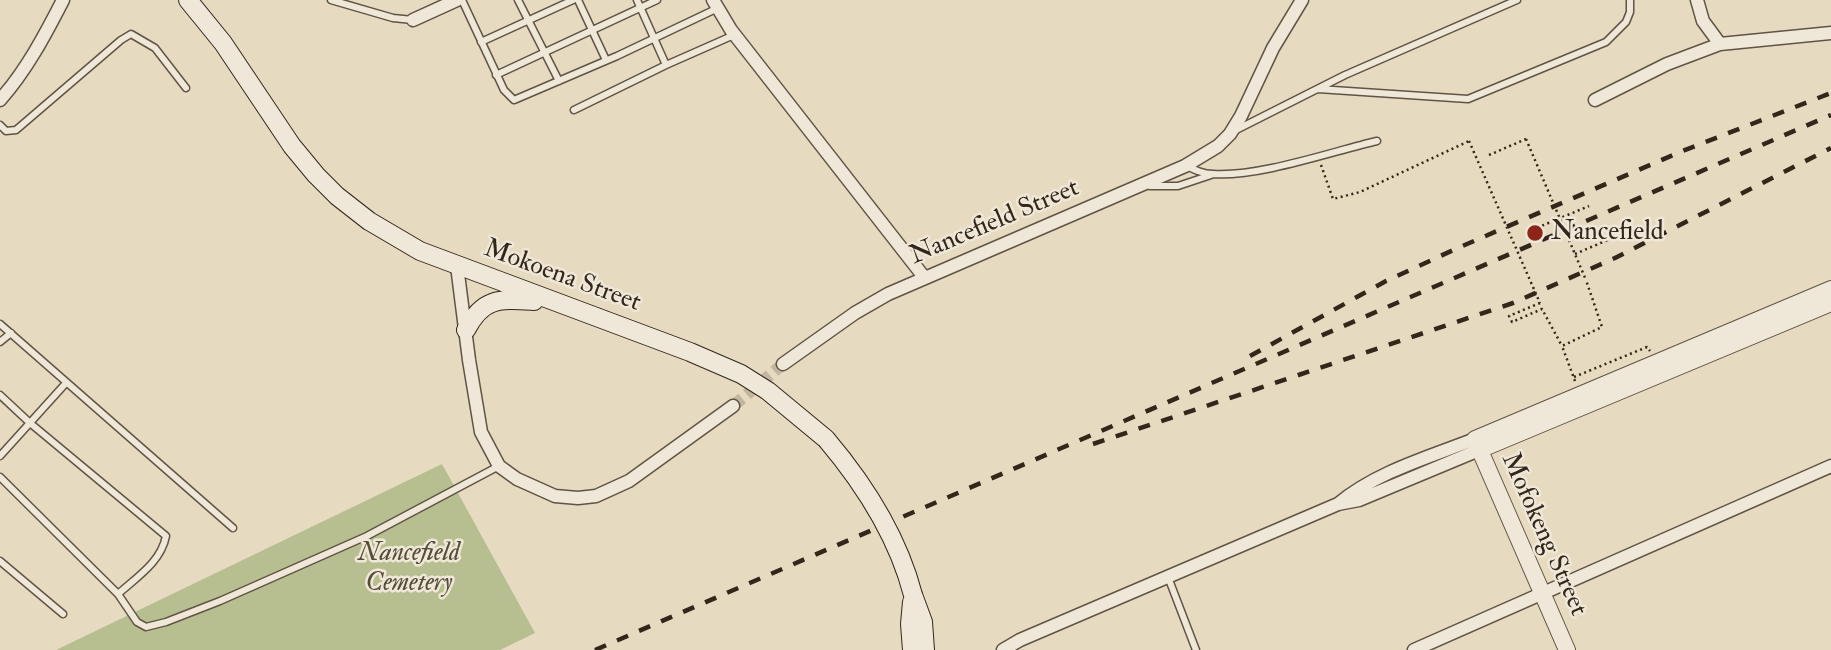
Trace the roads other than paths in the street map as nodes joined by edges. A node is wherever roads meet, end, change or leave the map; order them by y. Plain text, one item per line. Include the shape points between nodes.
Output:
1 (63, 0) edge
2 (188, 0) edge
3 (331, 0) edge
4 (460, 0) edge
5 (518, 0) edge
6 (576, 0) edge
7 (637, 0) edge
8 (657, 0) edge
9 (1302, 0) edge
10 (1517, 0) edge
11 (1630, 0) edge
12 (1697, 0) edge
13 (716, 4) edge
14 (641, 8) junction
15 (413, 20) joint
16 (528, 20) junction
17 (593, 30) junction
18 (1831, 33) edge
19 (734, 35) junction
20 (653, 38) junction
21 (481, 42) junction
22 (1720, 44) junction
23 (544, 52) junction
24 (607, 60) junction
25 (666, 65) junction
26 (496, 75) junction
27 (559, 81) junction
28 (186, 88) dead end
29 (1318, 89) junction
30 (0, 100) edge
31 (1595, 100) dead end
32 (574, 110) dead end
33 (0, 125) edge
34 (1230, 134) junction
35 (1377, 141) dead end
36 (1185, 166) junction
37 (1212, 174) junction
38 (1139, 186) junction
39 (457, 266) junction
40 (924, 277) junction
41 (1831, 289) edge
42 (555, 303) junction
43 (1831, 303) edge
44 (0, 324) edge
45 (466, 330) junction
46 (11, 333) junction
47 (0, 342) edge
48 (783, 364) tunnel mouth
49 (66, 383) junction
50 (0, 395) edge
51 (733, 406) tunnel mouth
52 (30, 423) junction
53 (1477, 445) junction
54 (0, 456) edge
55 (499, 466) junction
56 (1831, 466) edge
57 (0, 477) edge
58 (233, 528) dead end
59 (0, 561) edge
60 (1168, 577) junction
61 (118, 594) junction
62 (1543, 594) junction
63 (63, 614) dead end
64 (916, 623) junction
65 (912, 650) edge
66 (925, 650) edge
67 (1003, 650) edge
68 (1196, 650) edge
69 (1414, 650) edge
70 (1567, 650) edge

1 - 30 street
2 - 39 main road, Mokoena Street via 223,43 292,146 337,196 378,227
3 - 15 lane
4 - 15 street
4 - 21 lane
5 - 16 lane
6 - 16 lane
6 - 17 lane
7 - 14 lane
8 - 14 lane
9 - 34 street
10 - 29 lane
11 - 29 lane via 1626,22 1606,42 1468,99
12 - 22 street via 1703,21
13 - 19 street
13 - 20 lane
14 - 17 lane
14 - 20 lane
16 - 21 lane
16 - 23 lane
17 - 23 lane
17 - 24 lane
18 - 22 street
19 - 25 lane
19 - 40 street
20 - 24 lane
20 - 25 lane
21 - 26 lane
22 - 31 street
23 - 26 lane
23 - 27 lane
24 - 27 lane
25 - 32 lane
26 - 27 lane via 514,100
28 - 33 lane via 155,48 131,34 16,130 6,131
29 - 34 lane
34 - 36 street, Nancefield Street
35 - 37 lane via 1278,166
36 - 37 lane
36 - 38 street, Nancefield Street
37 - 38 lane via 1178,186
38 - 40 street, Nancefield Street
39 - 42 main road, Mokoena Street
39 - 45 street
40 - 48 street, Nancefield Street via 855,313
41 - 53 street via 1580,394
42 - 45 main road via 492,302 481,308
42 - 64 main road, Mokoena Street, bridge via 741,374 827,439 873,501 903,561
43 - 53 street
44 - 46 lane
45 - 55 street via 481,432
46 - 47 lane
46 - 49 lane
49 - 52 lane
49 - 58 lane
50 - 52 lane
51 - 55 street via 629,481 596,496 555,496
52 - 54 lane
52 - 61 lane via 166,537 155,561
53 - 60 street via 1374,481 1338,504
53 - 62 street, Mofokeng Street
55 - 61 lane via 367,536 166,622 146,627 137,622
56 - 62 street
57 - 61 lane
59 - 63 lane
60 - 67 street
60 - 68 lane
62 - 69 street
62 - 70 street, Mofokeng Street
64 - 65 main road, Mokoena Street
64 - 66 main road, Mokoena Street

